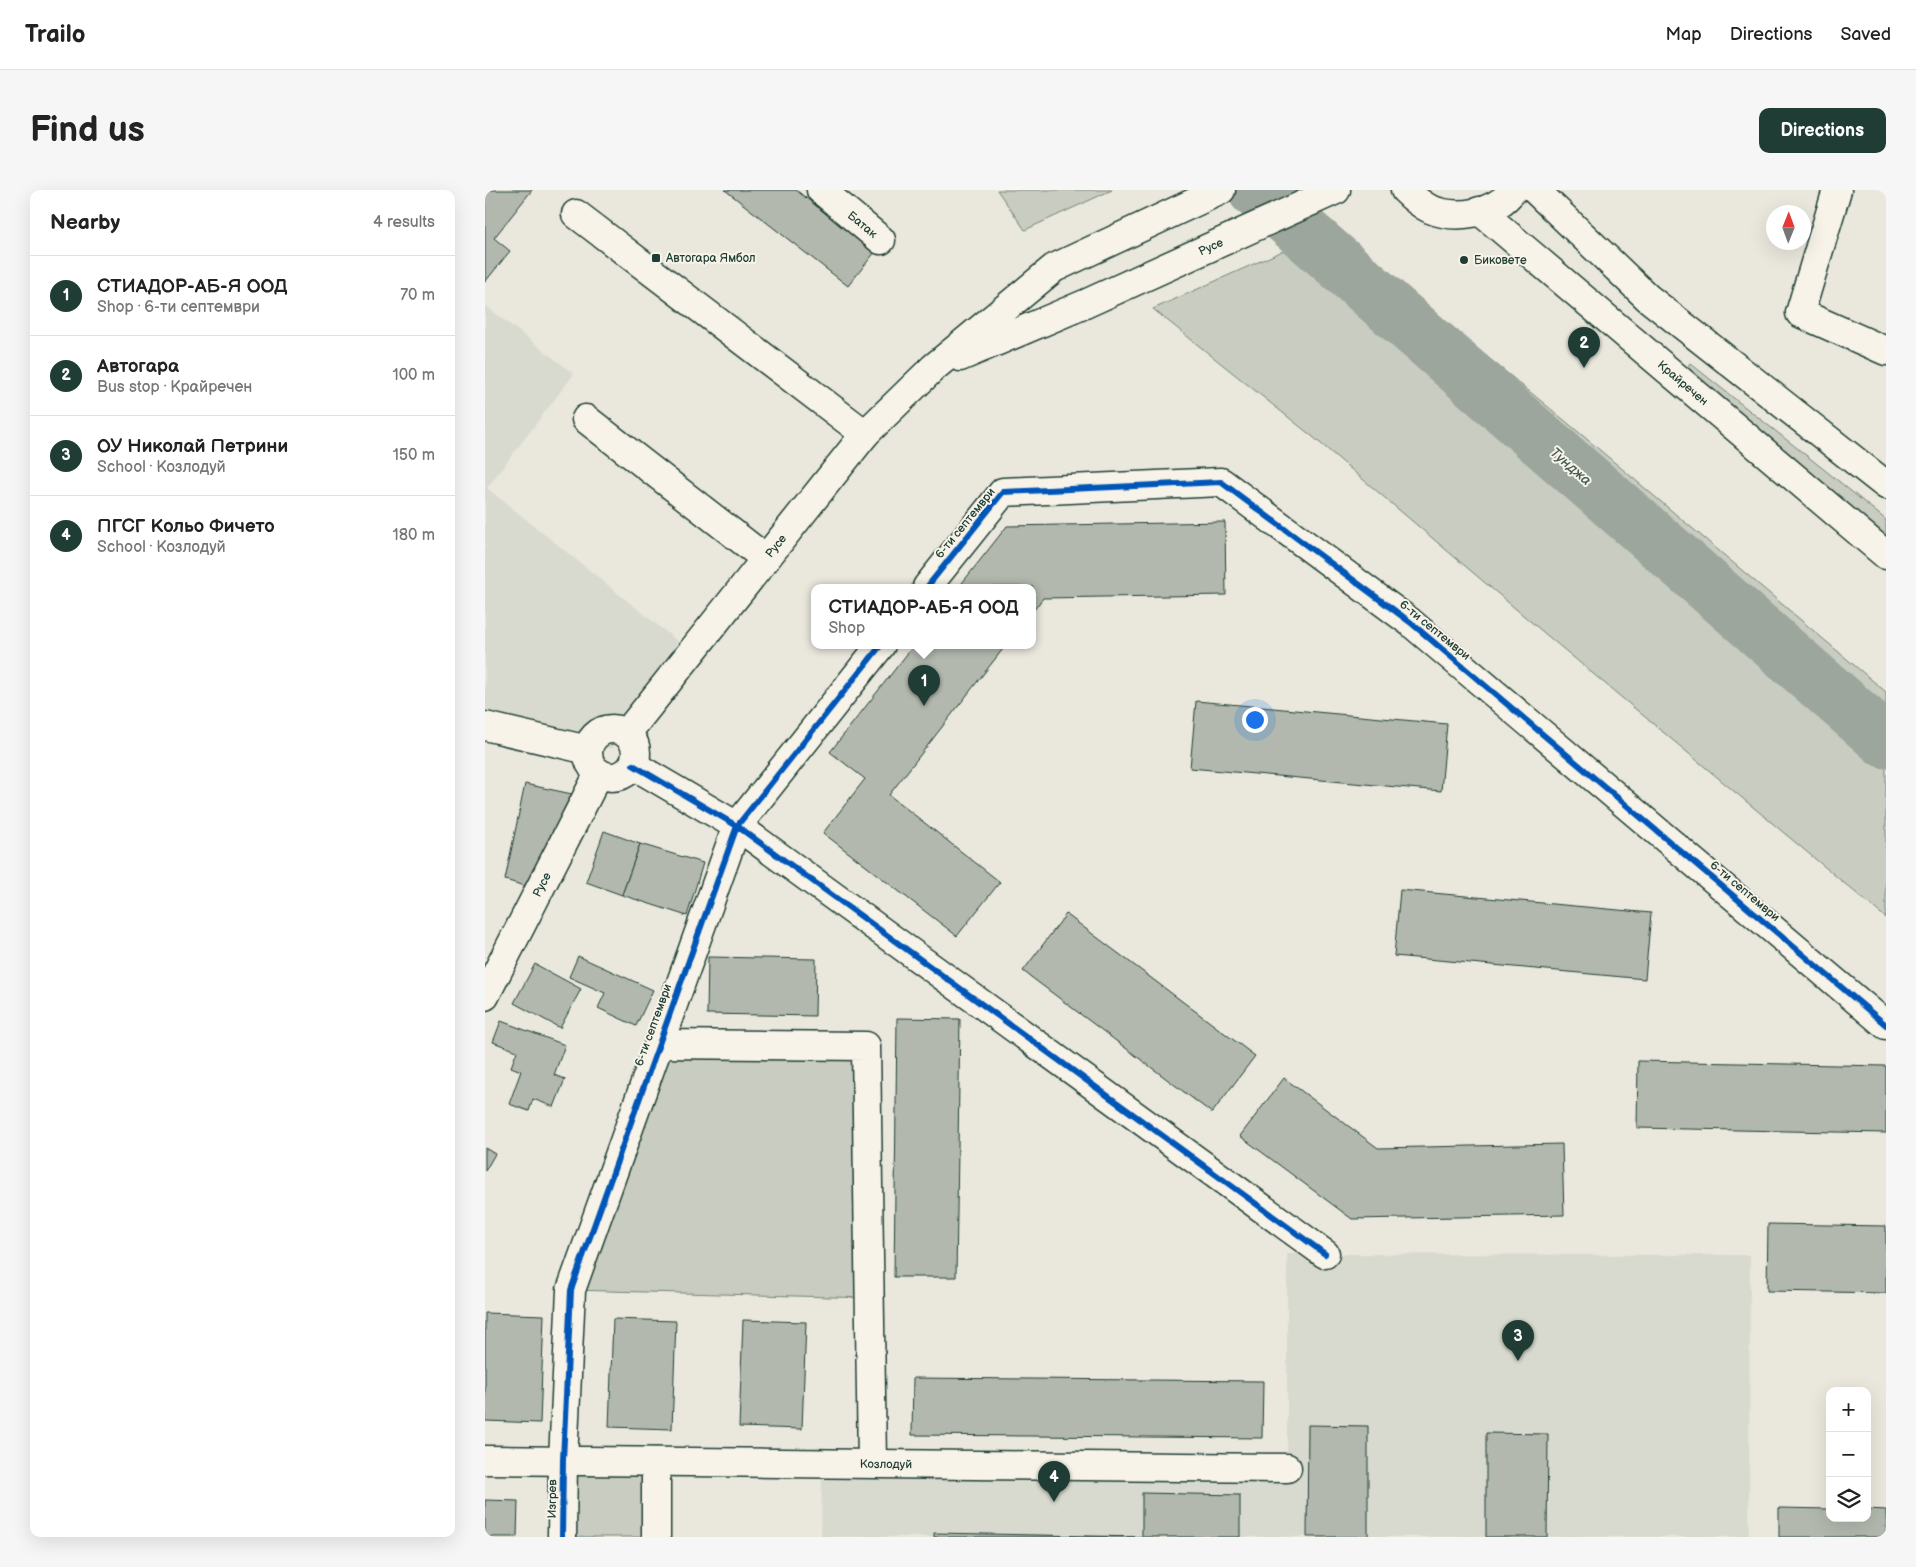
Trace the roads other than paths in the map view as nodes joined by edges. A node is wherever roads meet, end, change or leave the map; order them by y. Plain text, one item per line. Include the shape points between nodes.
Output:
1 (821, 190) edge
2 (1221, 190) edge
3 (1336, 190) edge
4 (1405, 190) edge
5 (1513, 190) edge
6 (1535, 190) edge
7 (1837, 190) edge
8 (1480, 211) junction
9 (576, 214) dead end
10 (881, 240) dead end
11 (1886, 350) edge
12 (933, 368) junction
13 (586, 419) dead end
14 (865, 434) junction
15 (1886, 485) edge
16 (1886, 555) edge
17 (765, 559) junction
18 (929, 584) edge
19 (878, 649) edge
20 (485, 726) edge
21 (627, 733) junction
22 (594, 762) junction
23 (633, 765) junction
24 (737, 826) junction
25 (485, 996) edge
26 (1886, 1025) edge
27 (659, 1044) junction
28 (1325, 1254) dead end
29 (485, 1460) edge
30 (563, 1460) junction
31 (656, 1462) junction
32 (871, 1463) junction
33 (1287, 1468) dead end
34 (562, 1537) edge
35 (656, 1537) edge

1 - 10 street, Батак
2 - 12 street, Русе via 1054,268
3 - 12 street, Русе via 1085,304
4 - 8 street via 1431,209 1447,214 1464,215
5 - 8 street via 1496,204
6 - 15 street via 1648,298
7 - 11 street via 1800,313
8 - 16 street, Крайречен
9 - 14 street
12 - 14 street, Русе
13 - 17 street
14 - 17 street, Русе
17 - 21 street, Русе
18 - 26 street, 6-ти септември via 1003,492 1221,482 1410,622
19 - 24 street, 6-ти септември
20 - 22 street
21 - 22 street via 603,730 593,738
21 - 23 street via 637,754
22 - 23 street via 612,777 624,774
22 - 25 street, Русе
23 - 24 street
24 - 27 street, 6-ти септември
24 - 28 street
27 - 30 street, 6-ти септември via 571,1290
27 - 32 street via 866,1046
29 - 30 street, Козлодуй
30 - 31 street, Козлодуй
30 - 34 street, Изгрев
31 - 32 street, Козлодуй
31 - 35 street
32 - 33 street, Козлодуй

